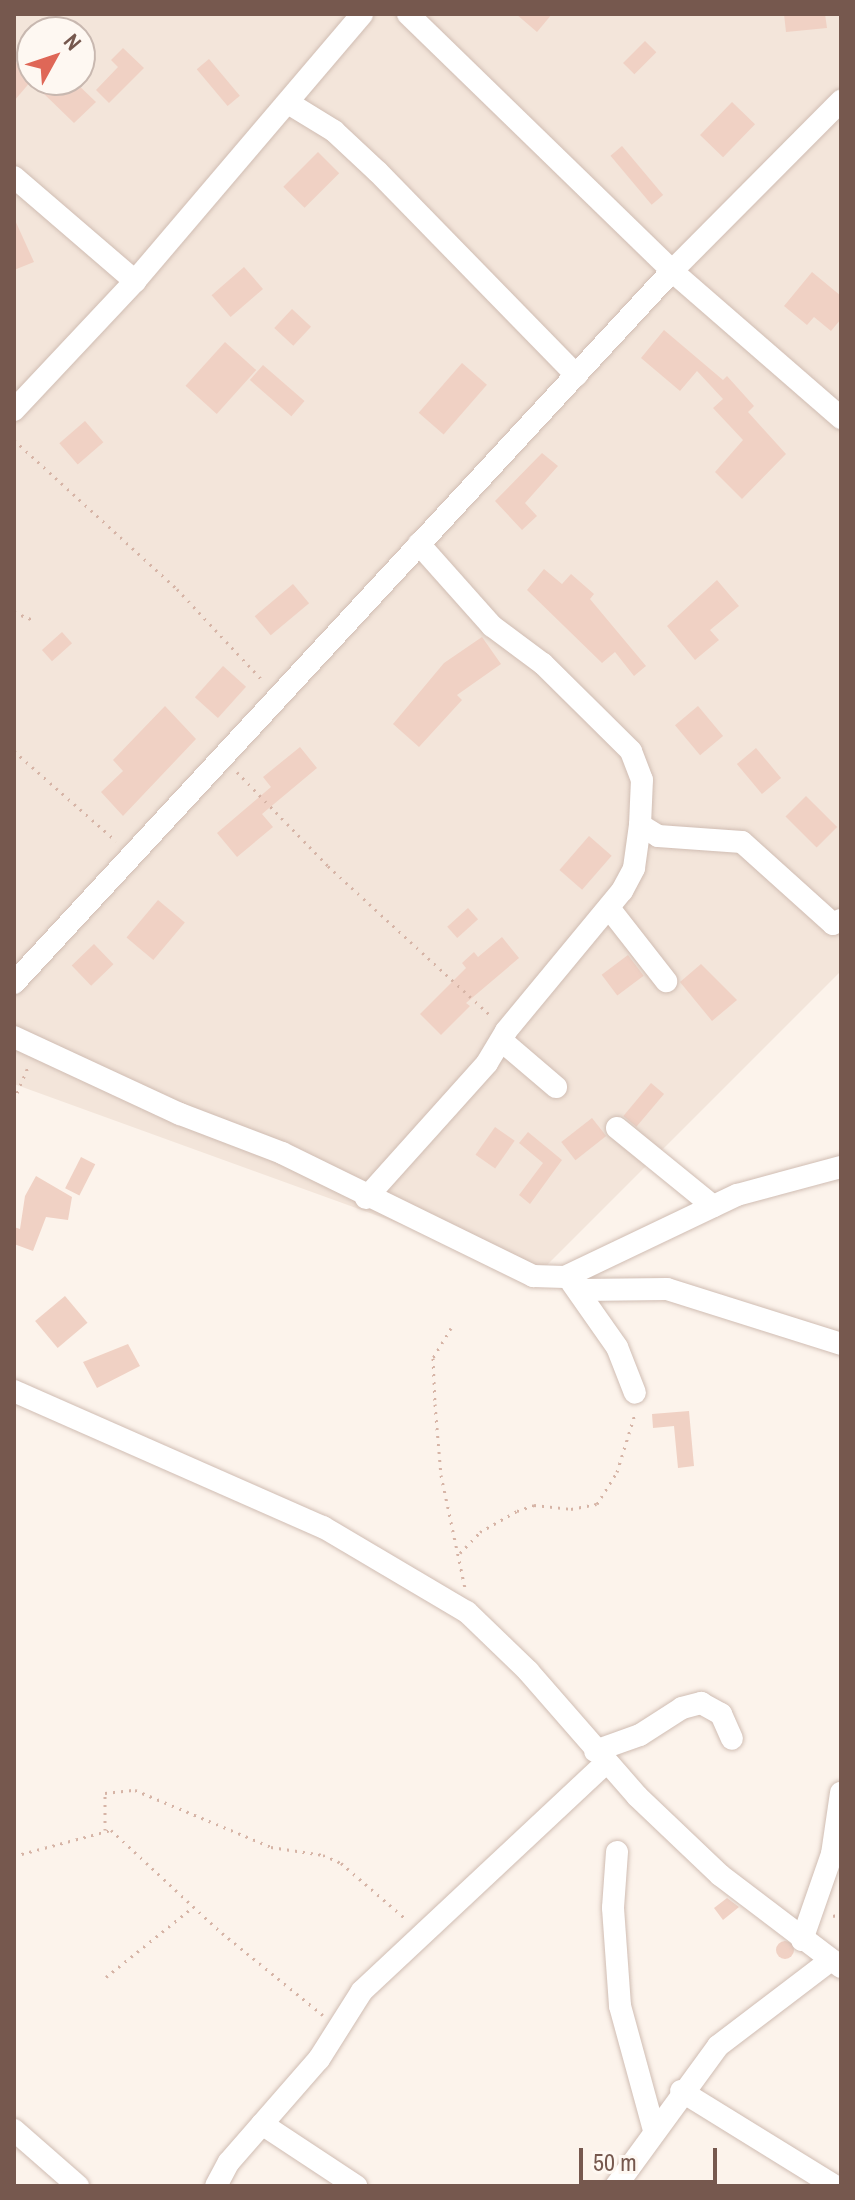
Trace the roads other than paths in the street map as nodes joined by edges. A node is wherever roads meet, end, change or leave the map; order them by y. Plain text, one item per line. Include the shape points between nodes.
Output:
1 (362, 14) edge
2 (408, 14) edge
3 (841, 101) edge
4 (290, 104) junction
5 (14, 177) edge
6 (672, 271) junction
7 (135, 281) junction
8 (576, 375) junction
9 (14, 410) edge
10 (841, 418) edge
11 (419, 544) junction
12 (640, 825) junction
13 (609, 908) junction
14 (841, 920) edge
15 (666, 981) dead end
16 (14, 983) edge
17 (504, 1036) junction
18 (22, 1041) edge
19 (556, 1087) dead end
20 (617, 1128) dead end
21 (841, 1167) edge
22 (366, 1198) junction
23 (713, 1206) junction
24 (573, 1283) junction
25 (835, 1338) edge
26 (14, 1391) edge
27 (635, 1393) road end
28 (732, 1739) dead end
29 (600, 1758) junction
30 (841, 1793) edge
31 (617, 1852) dead end
32 (802, 1940) junction
33 (836, 1964) edge
34 (681, 2091) junction
35 (262, 2124) junction
36 (654, 2130) junction
37 (20, 2138) edge
38 (78, 2186) edge
39 (216, 2186) edge
40 (356, 2186) edge
41 (616, 2186) edge
42 (835, 2186) edge

1 - 4 street
2 - 6 street
3 - 6 street
4 - 7 street
4 - 8 street via 334,131 378,172
5 - 7 street
6 - 8 street
6 - 10 street
7 - 9 street
8 - 11 street
11 - 12 street via 492,626 543,664 631,751 642,780
11 - 16 street
12 - 13 street via 634,868
12 - 14 street via 658,836 742,842 833,924
13 - 15 street
13 - 17 street
17 - 19 street
17 - 22 street
18 - 22 street via 180,1114 282,1153
20 - 23 street
21 - 23 street
22 - 24 street via 533,1276
23 - 24 street
24 - 25 street via 667,1289 738,1315
24 - 27 street via 617,1347
26 - 29 street via 323,1527 467,1612 528,1671
28 - 29 street via 721,1714 701,1703 682,1708
29 - 32 street via 720,1875
29 - 35 street via 425,1936 362,1991
30 - 32 street via 832,1854
31 - 36 street via 613,1908 620,2006
32 - 33 street
33 - 34 street via 738,2028
34 - 36 street
34 - 42 street
35 - 39 street
35 - 40 street
36 - 41 street
37 - 38 street

